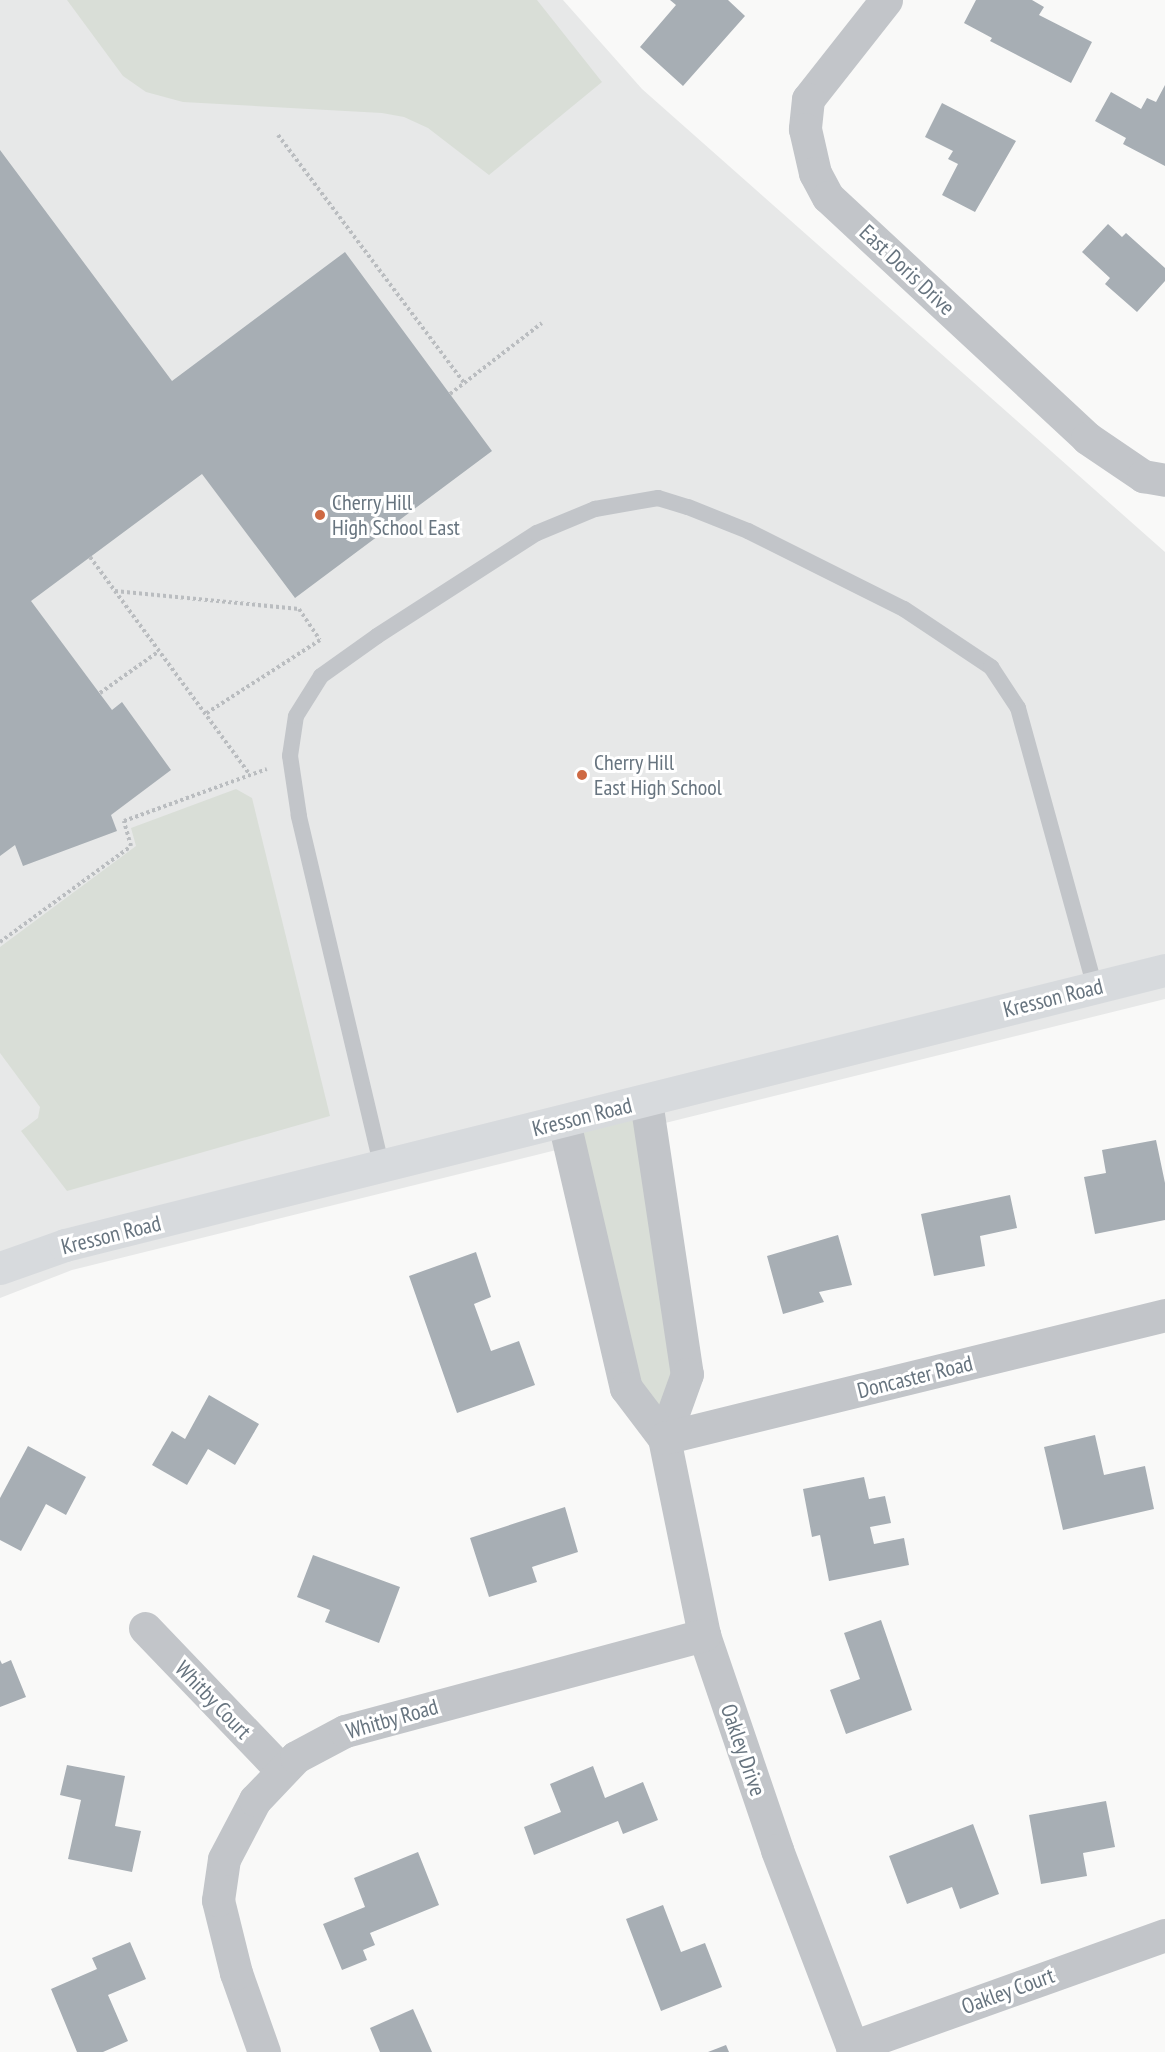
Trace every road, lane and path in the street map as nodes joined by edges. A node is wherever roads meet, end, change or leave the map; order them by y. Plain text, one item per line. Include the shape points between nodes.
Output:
1 (886, 0) edge
2 (278, 135) dead end
3 (542, 323) dead end
4 (464, 383) junction
5 (450, 394) dead end
6 (1165, 480) edge
7 (90, 557) dead end
8 (115, 591) junction
9 (159, 651) junction
10 (100, 693) dead end
11 (205, 714) junction
12 (268, 769) dead end
13 (250, 775) junction
14 (0, 942) edge
15 (1165, 970) edge
16 (1095, 988) junction
17 (646, 1101) junction
18 (564, 1122) junction
19 (382, 1168) junction
20 (0, 1268) edge
21 (1165, 1315) edge
22 (664, 1438) junction
23 (144, 1628) dead end
24 (704, 1635) junction
25 (282, 1772) junction
26 (1165, 1935) edge
27 (853, 2049) edge
28 (264, 2052) edge

1 - 6 street, East Doris Drive via 808,99 805,129 815,173 828,196 1087,438 1143,476
2 - 4 path
3 - 4 path
4 - 5 path
7 - 8 path
8 - 9 path
8 - 11 path via 298,609 320,640
9 - 10 path
9 - 11 path
11 - 13 path
12 - 13 path
13 - 14 path via 124,821 131,846
15 - 16 street, Kresson Road
16 - 17 street, Kresson Road
16 - 19 lane via 1018,708 991,667 894,604 748,531 688,507 658,498 594,509 537,533 377,636 321,676 296,716 290,756 299,816
17 - 18 street, Kresson Road
17 - 22 street via 687,1374
18 - 19 street, Kresson Road
18 - 22 street via 626,1388
19 - 20 street, Kresson Road via 65,1245
21 - 22 street, Doncaster Road
22 - 24 street, Oakley Drive
23 - 25 street, Whitby Court
24 - 25 street, Whitby Road via 345,1731 296,1756
24 - 27 street, Oakley Drive via 777,1850
25 - 28 street, Whitby Road via 255,1800 224,1859 219,1900 236,1973
26 - 27 street, Oakley Court

